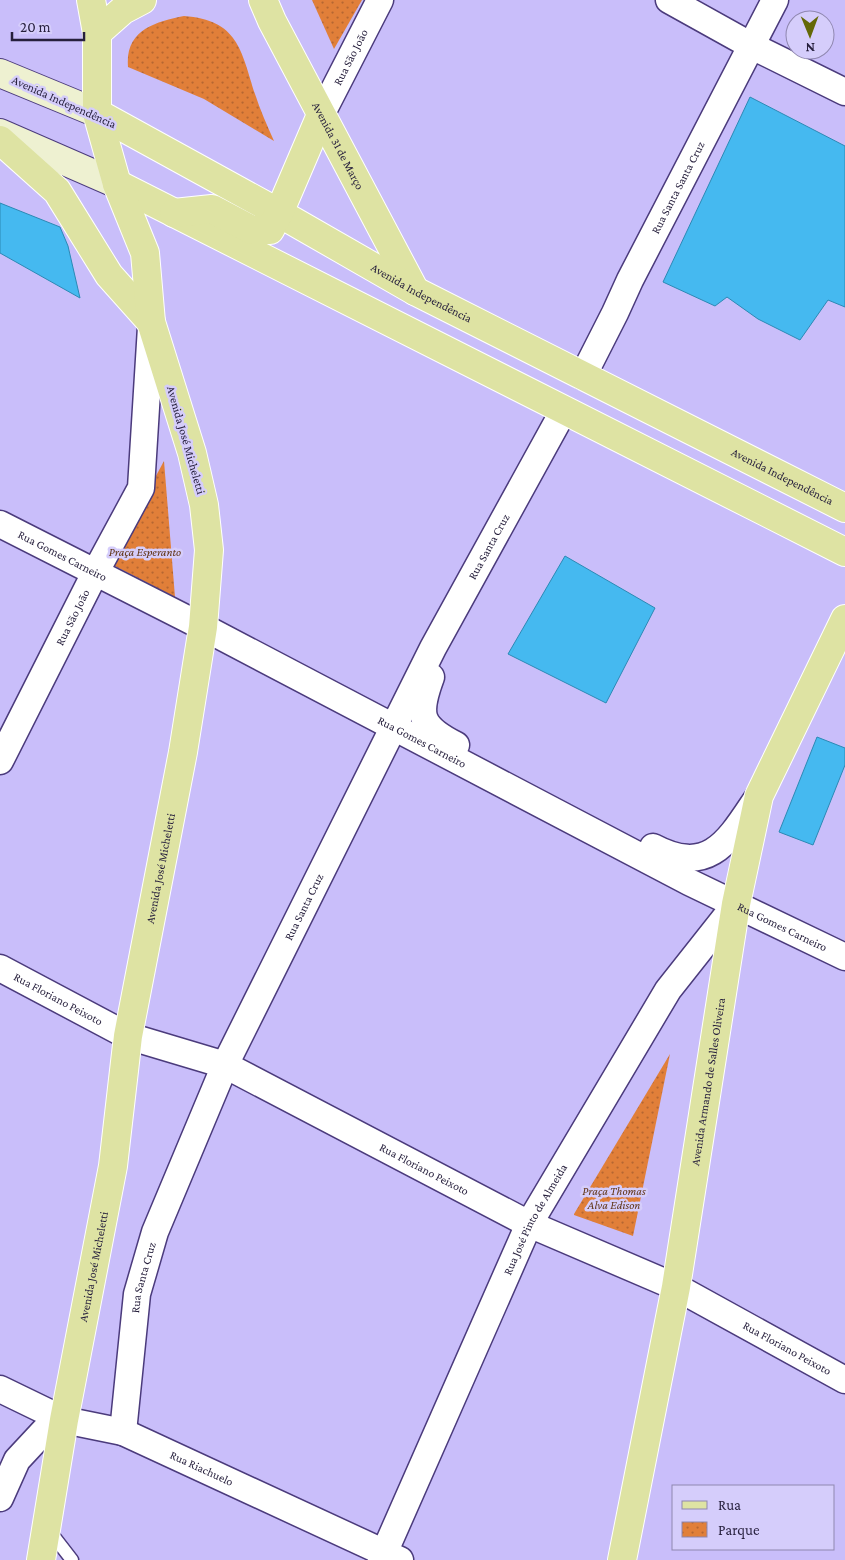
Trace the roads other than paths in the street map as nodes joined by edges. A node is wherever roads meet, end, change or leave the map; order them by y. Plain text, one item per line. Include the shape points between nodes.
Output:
1 (91, 0) edge
2 (142, 0) edge
3 (244, 0) edge
4 (380, 0) edge
5 (669, 0) edge
6 (775, 0) edge
7 (268, 10) edge
8 (97, 33) junction
9 (750, 45) junction
10 (0, 74) edge
11 (845, 92) edge
12 (97, 113) junction
13 (322, 115) junction
14 (0, 133) edge
15 (0, 140) edge
16 (117, 184) junction
17 (174, 212) junction
18 (279, 213) junction
19 (415, 291) junction
20 (151, 322) junction
21 (583, 376) junction
22 (564, 410) junction
23 (845, 508) edge
24 (0, 524) edge
25 (845, 552) edge
26 (95, 573) junction
27 (458, 603) junction
28 (845, 619) edge
29 (203, 628) junction
30 (392, 728) junction
31 (0, 761) edge
32 (758, 796) junction
33 (736, 904) junction
34 (845, 957) edge
35 (0, 968) edge
36 (128, 1036) junction
37 (225, 1065) junction
38 (529, 1224) junction
39 (676, 1287) junction
40 (845, 1380) edge
41 (0, 1389) edge
42 (64, 1420) junction
43 (123, 1432) junction
44 (0, 1498) edge
45 (47, 1527) junction
46 (389, 1557) edge
47 (41, 1560) edge
48 (72, 1560) edge
49 (622, 1560) edge

1 - 8 main road
2 - 8 main road via 123,10
3 - 7 main road
4 - 13 street, Rua São João
5 - 9 street
6 - 9 street, Rua Santa Santa Cruz
7 - 13 main road, Avenida 31 de Março
8 - 12 main road
9 - 11 street
9 - 21 street, Rua Santa Santa Cruz
10 - 12 main road, Avenida Independência
12 - 16 main road
12 - 18 main road, Avenida Independência
13 - 18 main road
13 - 19 main road, Avenida 31 de Março
14 - 16 main road
15 - 20 main road via 57,191 108,275
16 - 17 main road
16 - 20 main road, Avenida José Micheletti via 145,253
17 - 18 main road via 212,209 252,230 270,230
17 - 22 main road
18 - 19 main road, Avenida Independência
19 - 21 main road, Avenida Independência
20 - 26 street, Rua São João via 141,488
20 - 29 main road, Avenida José Micheletti via 192,453 204,505 208,550
21 - 23 main road, Avenida Independência
22 - 25 main road
22 - 27 street, Rua Santa Cruz
24 - 26 street, Rua Gomes Carneiro
26 - 29 street, Rua Gomes Carneiro
26 - 31 street, Rua São João
27 - 30 street, Rua Santa Cruz
27 - 32 street, Rua Gomes Carneiro via 426,689 422,712 426,724 439,736 665,854 685,859 702,857 732,836
28 - 32 main road, Avenida Armando de Salles Oliveira
29 - 30 street, Rua Gomes Carneiro
29 - 36 main road, Avenida José Micheletti via 183,752
30 - 33 street, Rua Gomes Carneiro
30 - 37 street, Rua Santa Cruz
32 - 33 main road, Avenida Armando de Salles Oliveira
33 - 34 street, Rua Gomes Carneiro
33 - 38 street, Rua José Pinto de Almeida via 668,990
33 - 39 main road, Avenida Armando de Salles Oliveira
35 - 36 street, Rua Floriano Peixoto
36 - 37 street, Rua Floriano Peixoto
36 - 42 main road, Avenida José Micheletti via 113,1166
37 - 38 street, Rua Floriano Peixoto
37 - 43 street, Rua Santa Cruz via 155,1232 137,1294
38 - 39 street, Rua Floriano Peixoto
38 - 46 street, Rua José Pinto de Almeida
39 - 40 street, Rua Floriano Peixoto
39 - 49 main road, Avenida Armando de Salles Oliveira
41 - 42 street, Rua Riachuelo
42 - 43 street, Rua Riachuelo
42 - 44 street via 44,1432 17,1460
42 - 45 main road, Avenida José Micheletti
43 - 46 street, Rua Riachuelo
45 - 47 main road, Avenida José Micheletti
45 - 48 lane

